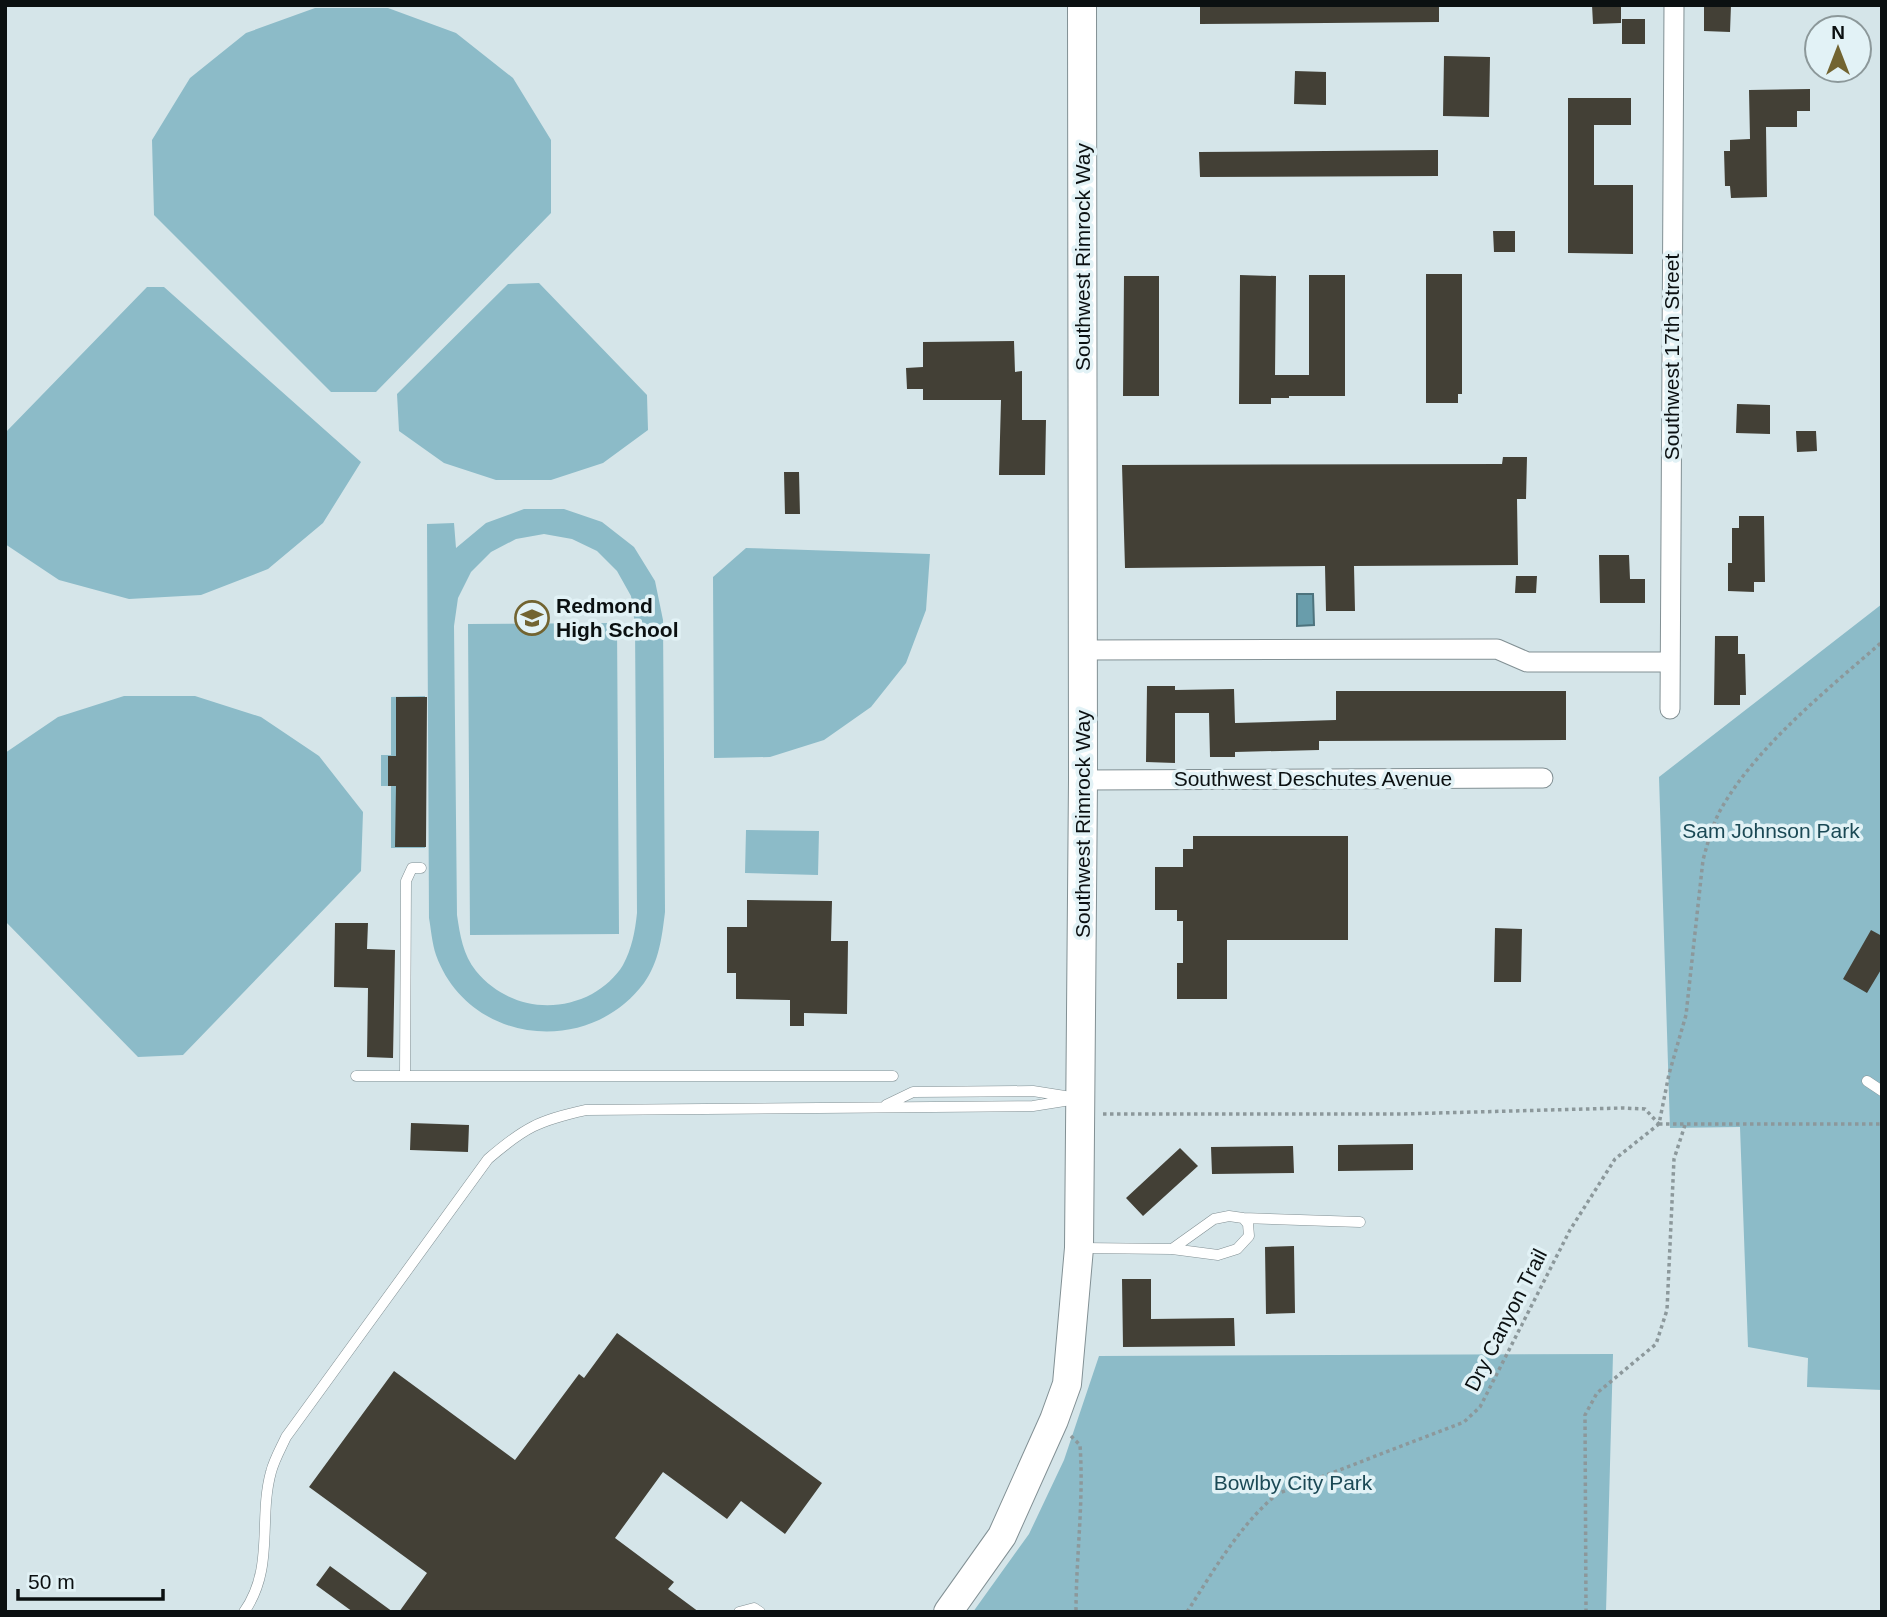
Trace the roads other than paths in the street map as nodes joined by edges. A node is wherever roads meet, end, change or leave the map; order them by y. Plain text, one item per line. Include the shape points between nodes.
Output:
1 (1082, 5) edge
2 (1674, 5) edge
3 (1083, 650) junction
4 (1670, 662) junction
5 (1670, 709) dead end
6 (1543, 778) dead end
7 (1083, 780) junction
8 (421, 868) dead end
9 (356, 1076) dead end
10 (405, 1076) junction
11 (893, 1076) dead end
12 (1867, 1081) dead end
13 (1882, 1091) edge
14 (883, 1107) junction
15 (1080, 1107) junction
16 (1243, 1218) junction
17 (1360, 1222) dead end
18 (1079, 1248) junction
19 (1171, 1249) junction
20 (244, 1612) edge
21 (739, 1612) edge
22 (760, 1612) edge
23 (948, 1612) edge

1 - 3 main road, Southwest Rimrock Way
2 - 4 street, Southwest 17th Street
3 - 4 street via 1497,649 1527,662
3 - 7 main road, Southwest Rimrock Way
4 - 5 street, Southwest 17th Street
6 - 7 street, Southwest Deschutes Avenue
7 - 15 main road, Southwest Rimrock Way
8 - 10 lane via 412,868 406,881
9 - 10 lane
10 - 11 lane
12 - 13 lane
14 - 15 lane
14 - 15 lane via 913,1092 1033,1091
14 - 20 lane via 586,1110 550,1118 516,1135 488,1159 286,1437 271,1472 265,1558
15 - 18 main road, Southwest Rimrock Way
16 - 17 lane
16 - 19 lane via 1214,1219
16 - 19 lane via 1249,1236 1237,1249 1218,1255
18 - 19 lane
18 - 23 main road, Southwest Rimrock Way via 1067,1384 1002,1536
21 - 22 lane via 754,1608

